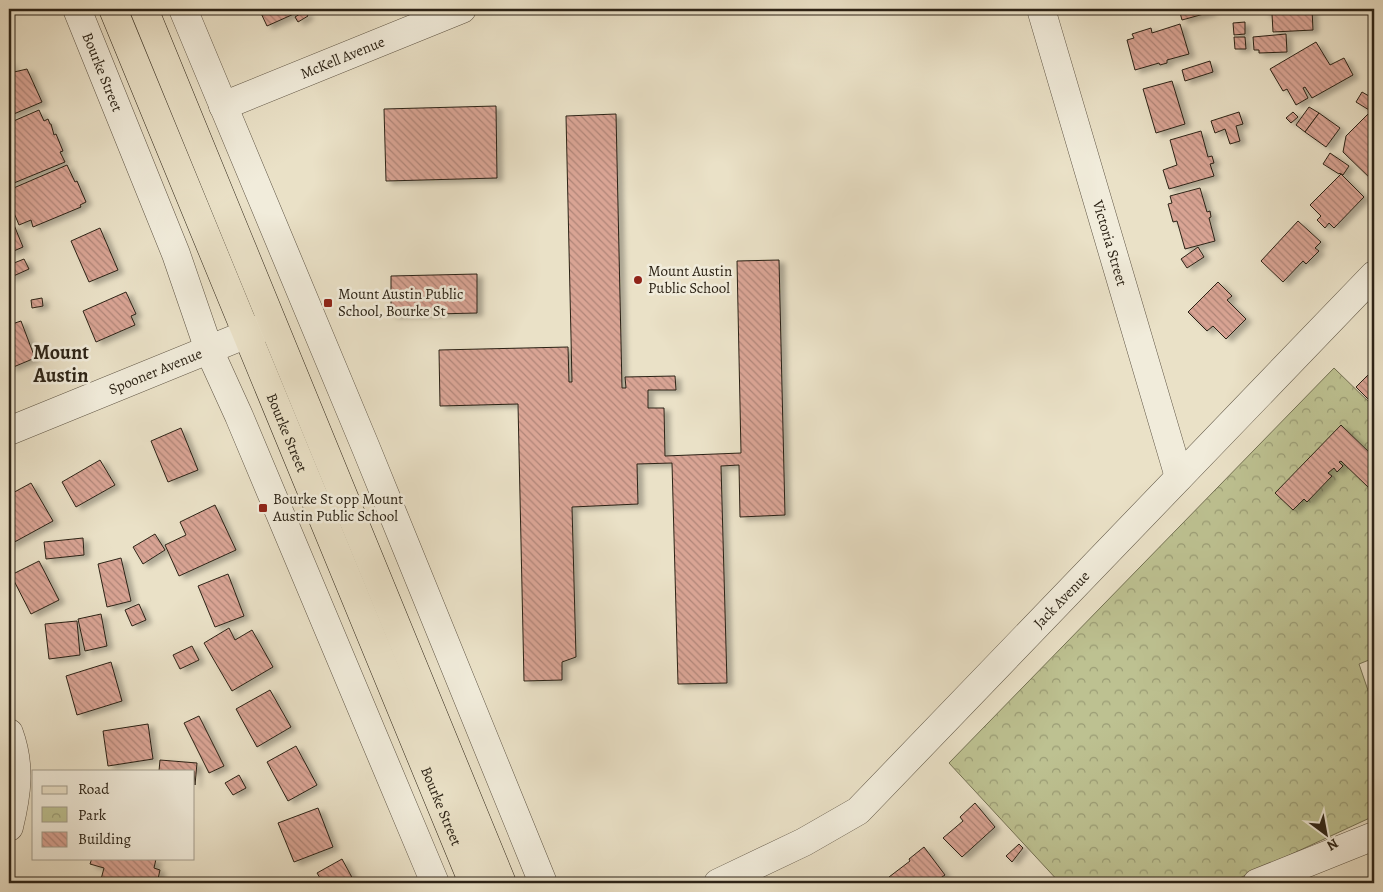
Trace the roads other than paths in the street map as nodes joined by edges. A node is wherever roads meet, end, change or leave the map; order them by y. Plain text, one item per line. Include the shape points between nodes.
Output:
1 (77, 9) edge
2 (113, 9) edge
3 (144, 9) edge
4 (183, 9) edge
5 (462, 9) edge
6 (1041, 9) edge
7 (223, 106) junction
8 (1374, 275) edge
9 (273, 323) junction
10 (245, 334) junction
11 (209, 350) junction
12 (9, 430) edge
13 (1180, 477) junction
14 (9, 734) edge
15 (9, 827) edge
16 (1374, 836) edge
17 (435, 883) edge
18 (473, 883) edge
19 (502, 883) edge
20 (543, 883) edge
21 (718, 883) edge
22 (1257, 883) edge

1 - 11 street, Bourke Street via 176,254
2 - 10 main road, Bourke Street
3 - 9 main road, Bourke Street
4 - 7 street
5 - 7 street, McKell Avenue
6 - 13 street, Victoria Street
7 - 20 street
8 - 13 street, Jack Avenue
9 - 10 street, Spooner Avenue
9 - 19 main road, Bourke Street
10 - 11 street, Spooner Avenue
10 - 18 main road, Bourke Street
11 - 12 street, Spooner Avenue
11 - 17 street, Bourke Street
13 - 21 street, Jack Avenue via 858,811 804,842
14 - 15 street via 17,770 16,797
16 - 22 street

